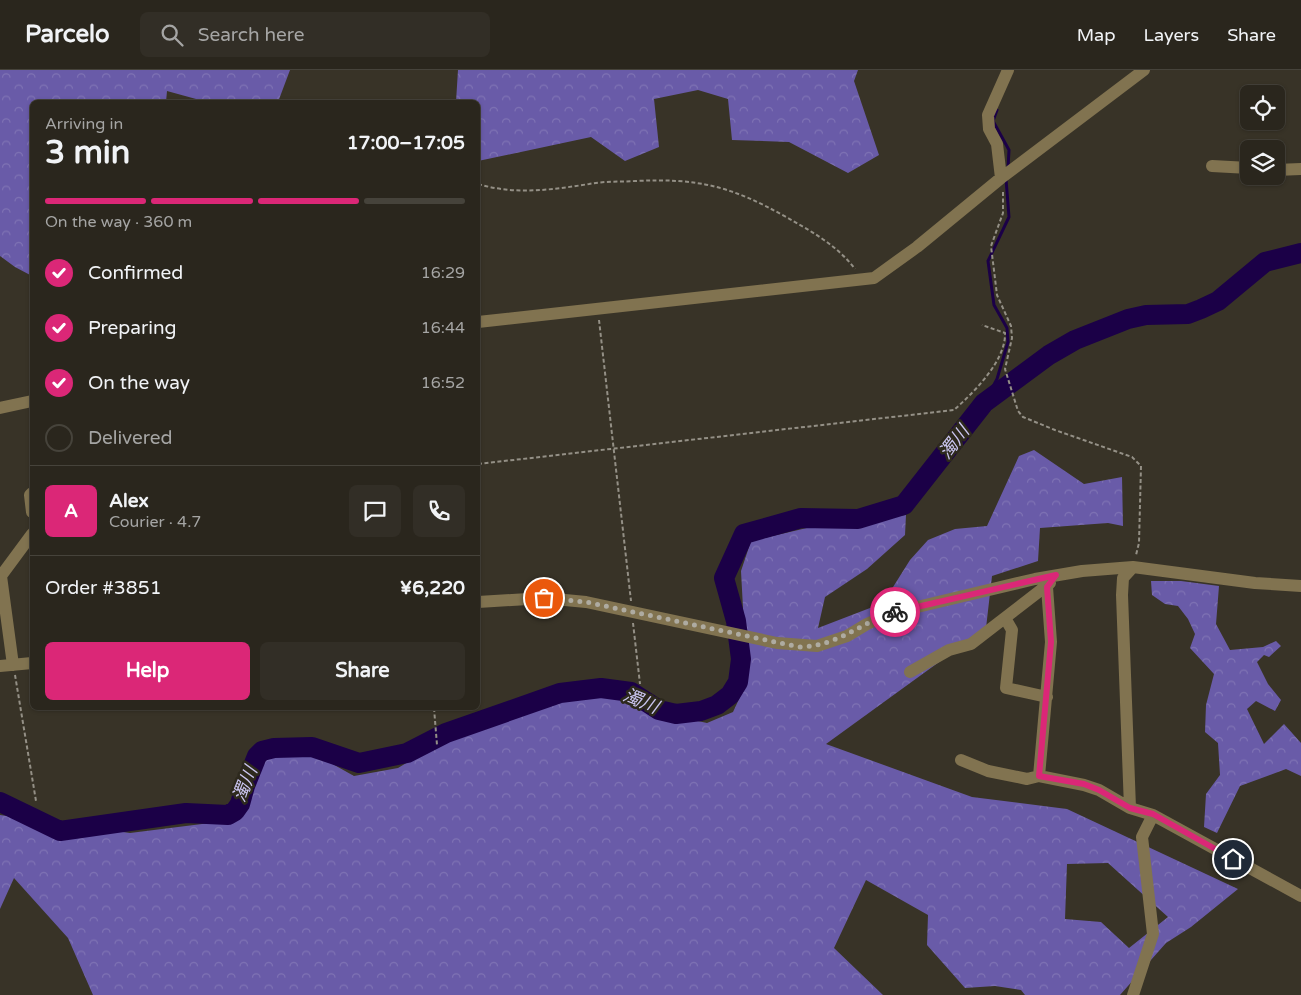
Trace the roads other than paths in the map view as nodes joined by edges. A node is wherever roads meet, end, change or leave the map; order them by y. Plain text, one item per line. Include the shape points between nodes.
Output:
1 (1008, 70) edge
2 (1144, 70) edge
3 (1212, 166) dead end
4 (1240, 168) edge
5 (1301, 169) edge
6 (1285, 170) edge
7 (1005, 175) junction
8 (480, 322) edge
9 (30, 401) edge
10 (0, 408) edge
11 (30, 537) edge
12 (1133, 567) junction
13 (1056, 575) junction
14 (1301, 586) edge
15 (1047, 587) junction
16 (480, 602) edge
17 (1005, 618) junction
18 (30, 663) edge
19 (13, 665) junction
20 (0, 666) edge
21 (910, 672) dead end
22 (1047, 697) junction
23 (961, 760) dead end
24 (1039, 776) junction
25 (1130, 808) junction
26 (1153, 814) junction
27 (1301, 896) edge
28 (1133, 995) edge

1 - 7 street via 988,115 989,129
2 - 7 street
3 - 4 street
5 - 6 street
7 - 8 street via 874,278
9 - 10 street
11 - 19 street via 1,576
12 - 13 street
12 - 14 street
12 - 25 street via 1123,578 1122,595
13 - 15 street
13 - 16 street via 892,613 847,636 817,646 777,643 586,602 544,598
15 - 17 street
15 - 22 street via 1051,642
17 - 21 street via 972,644 949,650
17 - 22 street via 1012,630 1006,688
18 - 19 street
19 - 20 street
22 - 24 street
23 - 24 street via 988,771 1027,779
24 - 25 street via 1084,784
25 - 26 street
26 - 27 street
26 - 28 street via 1142,837 1153,934

